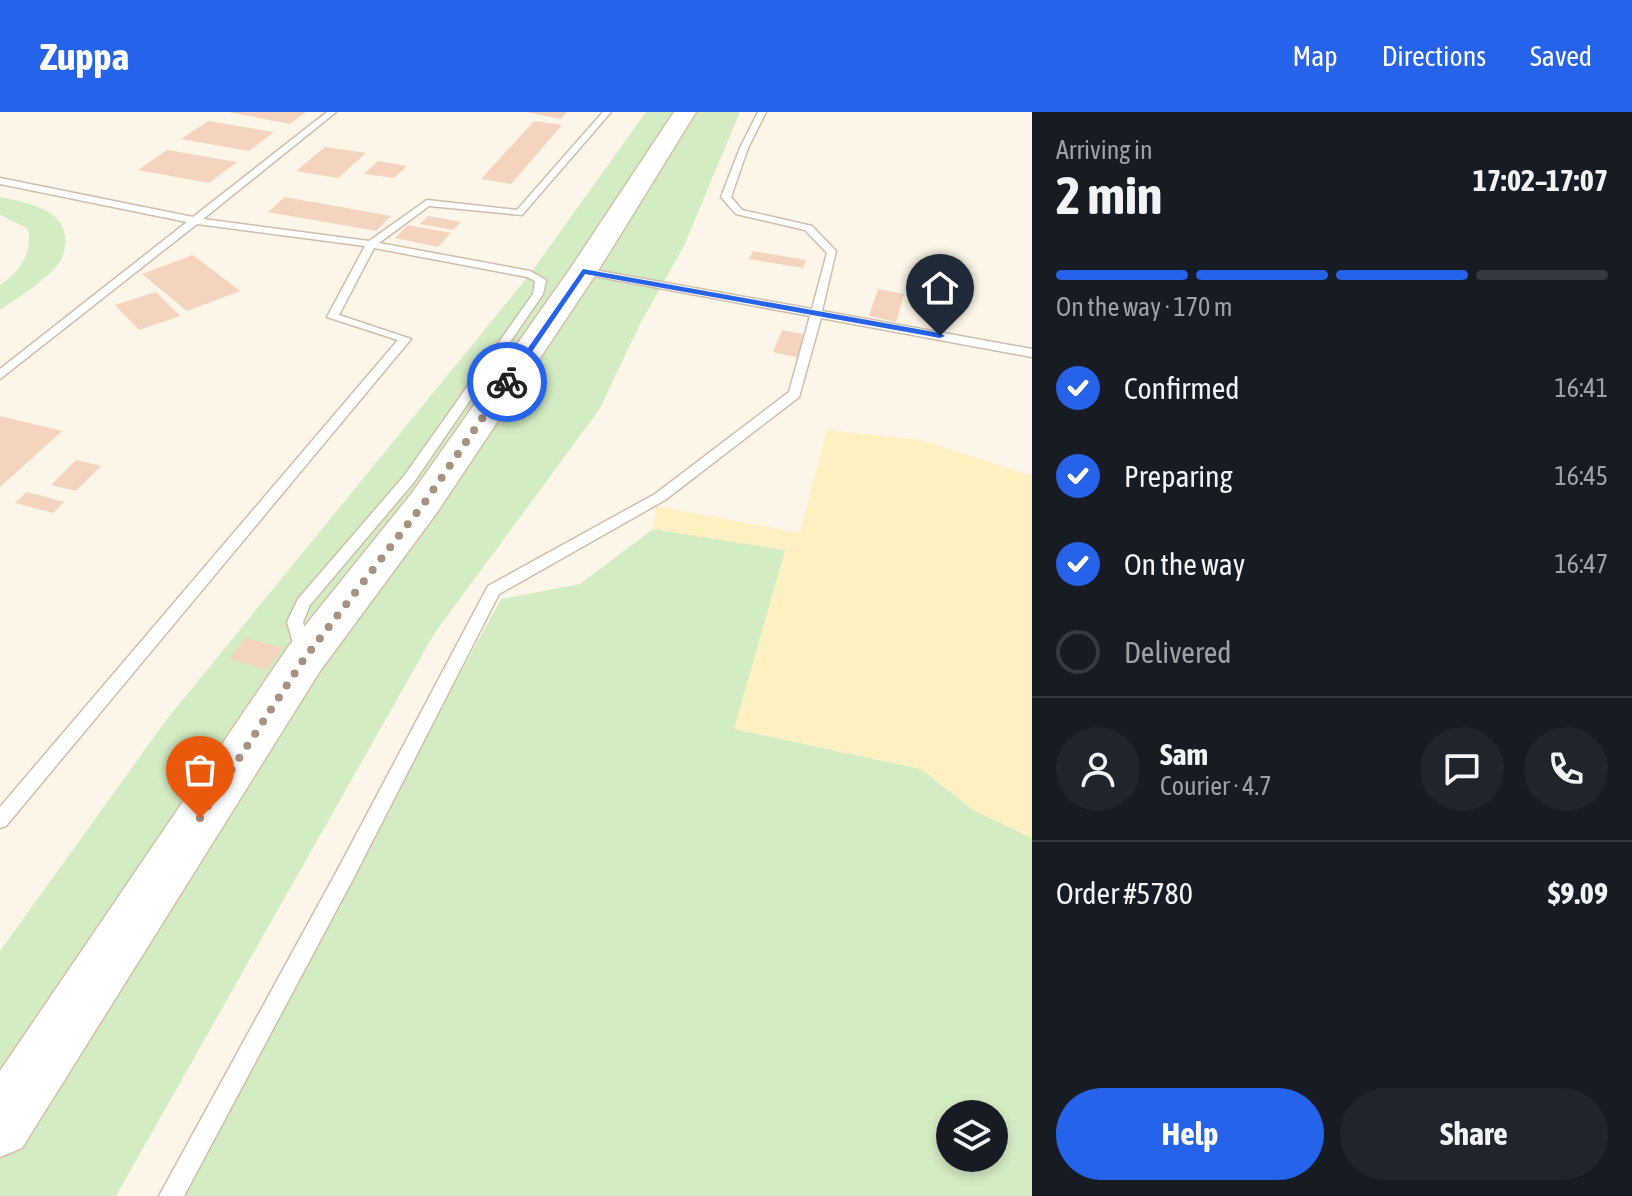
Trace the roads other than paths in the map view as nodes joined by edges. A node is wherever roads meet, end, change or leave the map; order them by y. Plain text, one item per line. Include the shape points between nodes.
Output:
1 (332, 112) edge
2 (607, 112) edge
3 (685, 112) edge
4 (762, 112) edge
5 (0, 181) edge
6 (198, 221) junction
7 (371, 244) junction
8 (583, 271) junction
9 (818, 312) junction
10 (1032, 353) edge
11 (0, 375) edge
12 (304, 659) junction
13 (1, 817) edge
14 (0, 1126) edge
15 (171, 1196) edge

1 - 6 lane
2 - 7 lane via 519,213 427,203
3 - 8 main road
4 - 9 lane via 726,197 739,212 808,228 832,253
5 - 6 lane
6 - 7 lane
6 - 11 lane
7 - 12 lane via 541,280 538,294 409,479 303,603 295,622
7 - 13 lane via 333,317 405,339
8 - 9 lane
8 - 12 main road via 425,502
9 - 10 lane
9 - 15 lane via 795,394 660,497 493,590
12 - 14 main road

